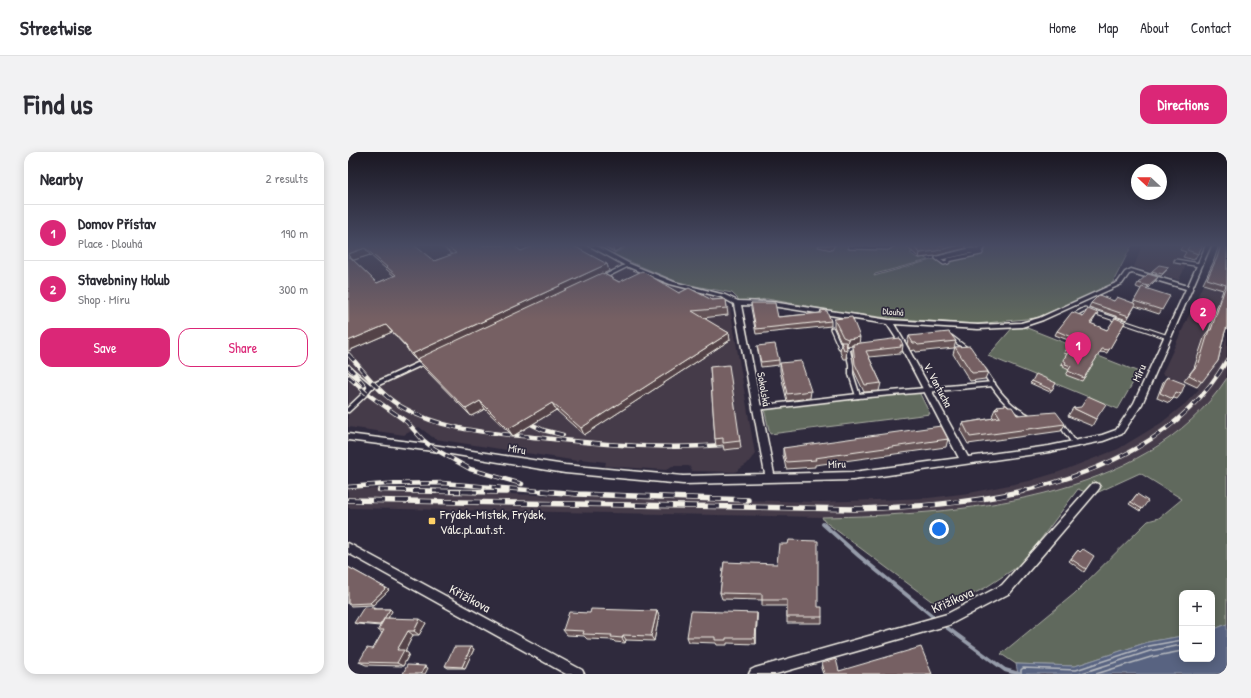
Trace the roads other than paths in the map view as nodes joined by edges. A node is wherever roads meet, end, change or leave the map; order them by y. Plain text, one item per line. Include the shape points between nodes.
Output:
1 (619, 269) edge
2 (639, 269) edge
3 (1198, 269) edge
4 (597, 280) edge
5 (1189, 288) junction
6 (737, 304) junction
7 (1074, 315) edge
8 (889, 322) junction
9 (832, 329) dead end
10 (948, 335) edge
11 (1168, 337) junction
12 (863, 346) edge
13 (847, 349) junction
14 (970, 351) edge
15 (425, 361) edge
16 (982, 367) edge
17 (348, 368) edge
18 (993, 384) junction
19 (370, 387) junction
20 (927, 390) junction
21 (858, 396) junction
22 (756, 408) junction
23 (348, 410) edge
24 (1032, 416) edge
25 (1058, 421) edge
26 (348, 437) edge
27 (1076, 444) junction
28 (965, 460) junction
29 (770, 478) junction
30 (1095, 487) dead end
31 (348, 548) edge
32 (578, 674) edge
33 (755, 674) edge

1 - 4 lane
2 - 6 street, Dlouhá via 672,283 723,296
3 - 5 street, Míru
5 - 8 street, Dlouhá via 1131,271 1120,283 1041,320 978,327
5 - 11 street, Míru
6 - 8 street, Dlouhá via 772,304
6 - 22 street, Sokolská
7 - 11 lane via 1085,309
8 - 20 street, V. Vantucha
9 - 13 lane via 840,347
10 - 14 lane
11 - 27 street, Míru via 1138,404 1119,432
12 - 13 lane
13 - 21 lane
15 - 19 lane
16 - 18 lane
17 - 19 lane
18 - 20 lane
18 - 24 lane via 1010,405 1025,416
19 - 23 lane
20 - 21 lane
20 - 28 street, V. Vantucha
21 - 22 lane
22 - 29 street, Sokolská
25 - 27 lane
26 - 29 street, Míru via 566,469 683,480
27 - 28 street, Míru
28 - 29 street, Míru via 853,476
30 - 33 street, Křižíkova via 1006,589 949,619
31 - 32 street, Křižíkova

